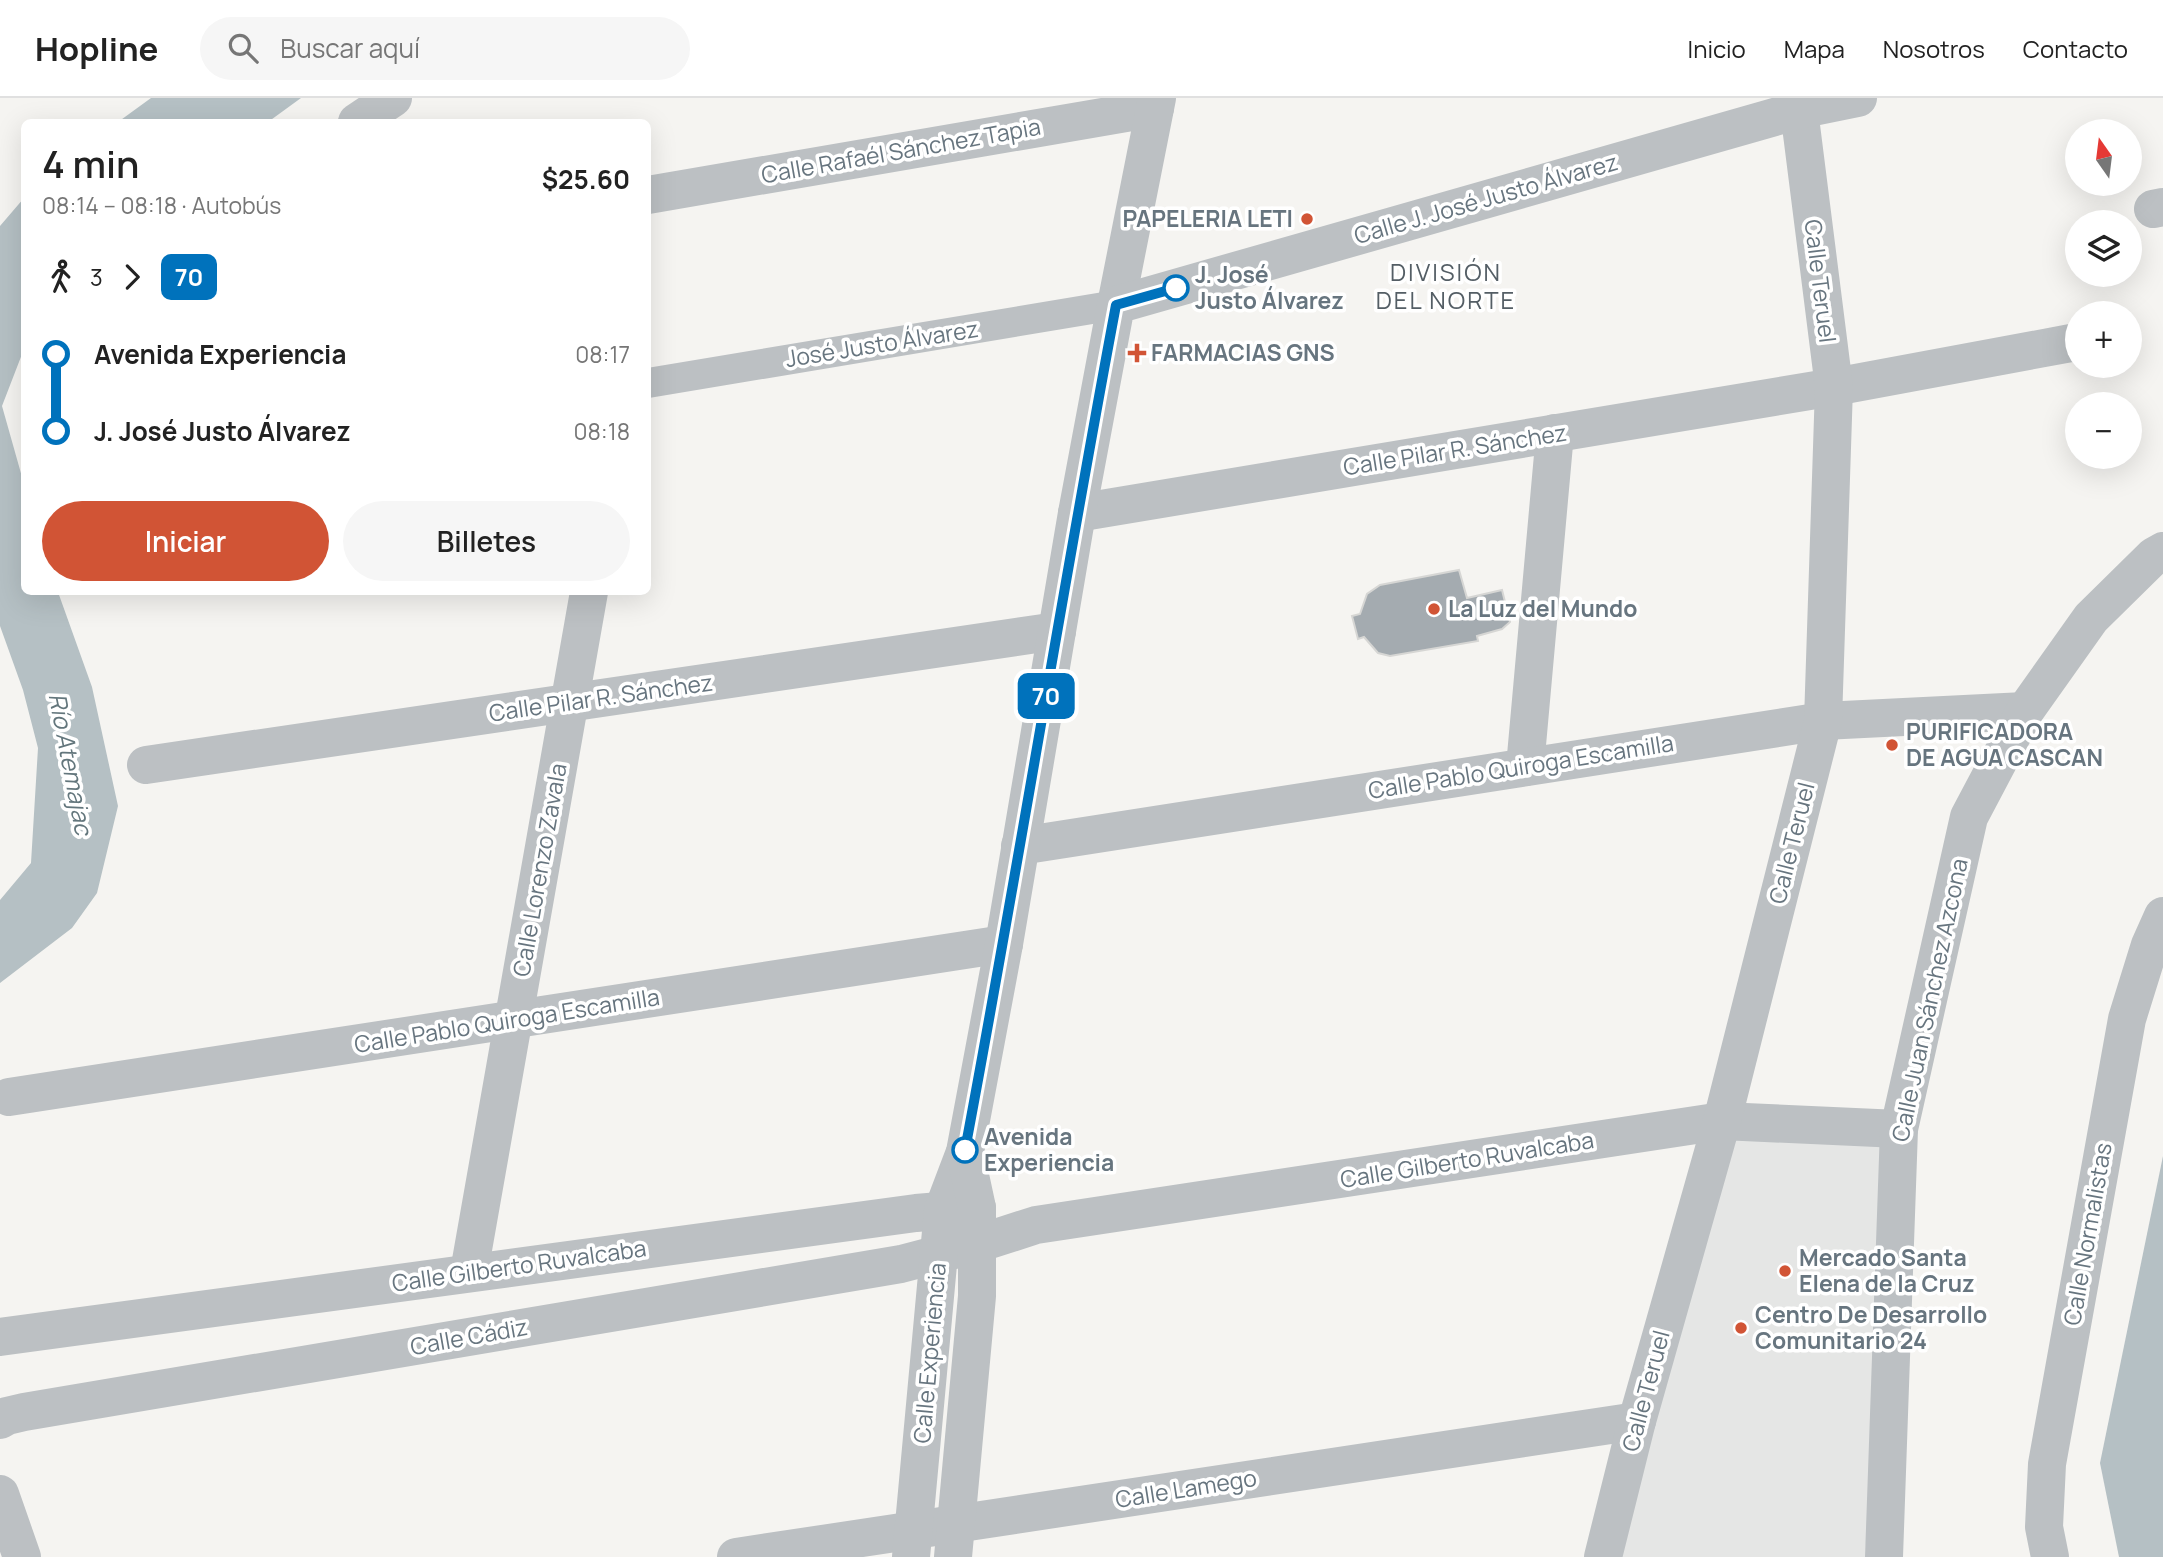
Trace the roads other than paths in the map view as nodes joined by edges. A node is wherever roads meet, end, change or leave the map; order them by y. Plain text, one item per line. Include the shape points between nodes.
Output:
1 (393, 98) edge
2 (1858, 98) edge
3 (1156, 103) edge
4 (1799, 110) junction
5 (362, 119) edge
6 (651, 194) edge
7 (1116, 305) junction
8 (2065, 344) edge
9 (651, 382) edge
10 (1834, 387) junction
11 (1555, 433) junction
12 (1077, 513) junction
13 (2163, 551) edge
14 (588, 595) edge
15 (1056, 631) junction
16 (569, 703) junction
17 (2025, 711) junction
18 (1823, 720) junction
19 (146, 765) dead end
20 (1525, 767) junction
21 (1020, 846) junction
22 (2163, 916) edge
23 (1004, 944) junction
24 (513, 1020) junction
25 (9, 1097) dead end
26 (1722, 1121) junction
27 (1899, 1129) junction
28 (966, 1221) junction
29 (939, 1254) junction
30 (469, 1272) junction
31 (0, 1337) edge
32 (0, 1420) edge
33 (1637, 1421) junction
34 (0, 1494) edge
35 (955, 1540) edge
36 (913, 1544) edge
37 (22, 1557) edge
38 (736, 1557) edge
39 (1603, 1557) edge
40 (1884, 1557) edge
41 (2050, 1557) edge

1 - 5 street
2 - 4 street, Calle J. José Justo Álvarez
3 - 6 street, Calle Rafaél Sánchez Tapia
3 - 7 street, Calle Experiencia
4 - 7 street, Calle J. José Justo Álvarez
4 - 10 street, Calle Teruel
7 - 9 street, José Justo Álvarez
7 - 12 street, Calle Experiencia
8 - 10 street, Calle Pilar R. Sánchez
10 - 11 street, Calle Pilar R. Sánchez
10 - 18 street, Calle Teruel
11 - 12 street, Calle Pilar R. Sánchez
11 - 20 street
12 - 15 street, Calle Experiencia
13 - 17 street, Calle Juan Sánchez Azcona via 2091,618
14 - 16 street, Calle Lorenzo Zavala
15 - 16 street, Calle Pilar R. Sánchez
15 - 21 street, Calle Experiencia
16 - 19 street, Calle Pilar R. Sánchez
16 - 24 street, Calle Lorenzo Zavala
17 - 18 street, Calle Pablo Quiroga Escamilla
17 - 27 street, Calle Juan Sánchez Azcona via 1969,817
18 - 20 street, Calle Pablo Quiroga Escamilla
18 - 26 street, Calle Teruel
20 - 21 street, Calle Pablo Quiroga Escamilla
21 - 23 street, Calle Experiencia
22 - 41 street, Calle Normalistas via 2127,1019 2047,1464 2044,1527
23 - 24 street, Calle Pablo Quiroga Escamilla
23 - 28 street, Calle Experiencia via 965,1153
24 - 25 street, Calle Pablo Quiroga Escamilla
24 - 30 street, Calle Lorenzo Zavala
26 - 27 street, Calle Gilberto Ruvalcaba
26 - 28 street, Calle Gilberto Ruvalcaba via 1036,1225
26 - 33 street, Calle Teruel
27 - 40 street, Calle Juan Sánchez Azcona
28 - 29 street, Calle Experiencia
28 - 30 street, Calle Gilberto Ruvalcaba
28 - 35 street, Calle Experiencia via 977,1296
29 - 32 street, Calle Cádiz via 24,1412
29 - 36 street, Calle Experiencia
30 - 31 street, Calle Gilberto Ruvalcaba
33 - 35 street, Calle Lamego
33 - 39 street, Calle Teruel
34 - 37 street
35 - 36 street, Calle Lamego
36 - 38 street, Calle Lamego

